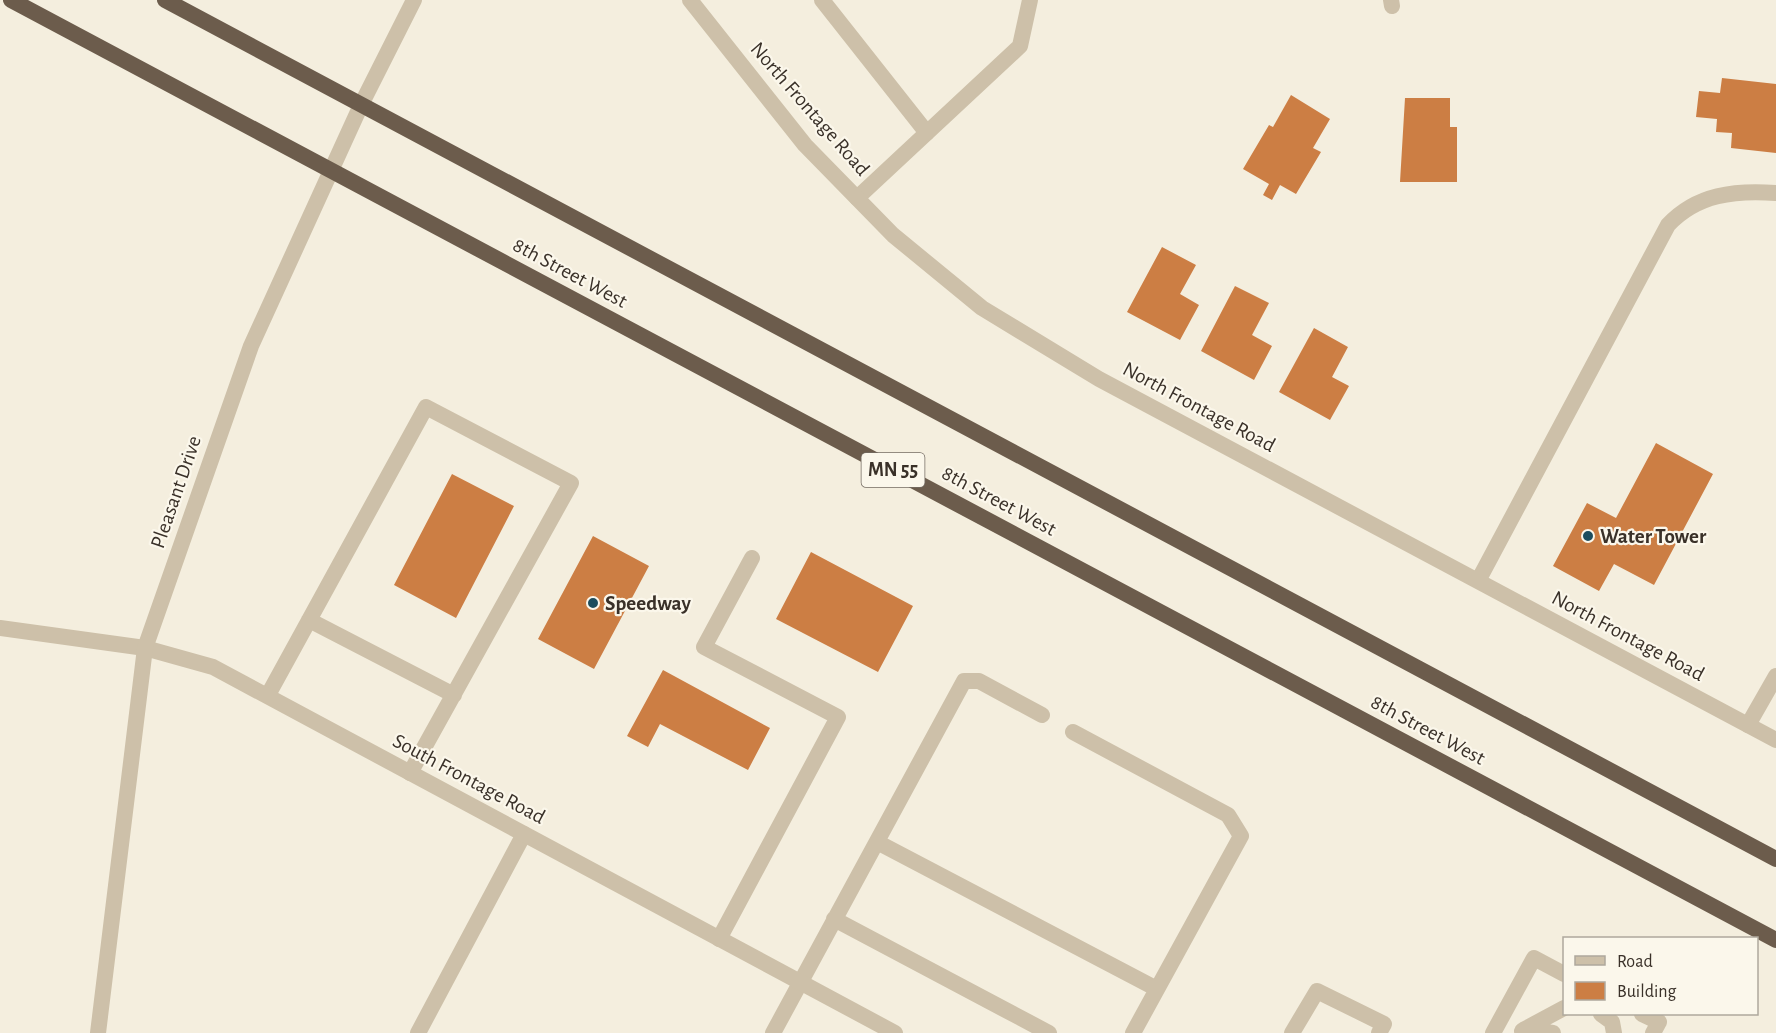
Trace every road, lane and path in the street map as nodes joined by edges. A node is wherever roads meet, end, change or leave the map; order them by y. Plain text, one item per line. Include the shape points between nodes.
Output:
1 (11, 0) edge
2 (165, 0) edge
3 (414, 0) edge
4 (690, 0) edge
5 (822, 0) edge
6 (1030, 0) edge
7 (360, 105) junction
8 (927, 133) junction
9 (332, 171) junction
10 (1776, 193) edge
11 (857, 198) junction
12 (752, 558) dead end
13 (1478, 581) junction
14 (309, 620) junction
15 (0, 628) edge
16 (145, 648) junction
17 (1776, 676) edge
18 (268, 695) junction
19 (454, 695) junction
20 (1042, 715) dead end
21 (1748, 725) junction
22 (1073, 732) dead end
23 (1776, 740) edge
24 (410, 773) junction
25 (524, 834) junction
26 (877, 842) junction
27 (1776, 860) edge
28 (834, 919) junction
29 (719, 939) junction
30 (1776, 940) edge
31 (1563, 973) edge
32 (800, 982) junction
33 (1156, 989) junction
34 (1563, 1009) edge
35 (1602, 1015) edge
36 (1644, 1015) edge
37 (1523, 1031) edge
38 (98, 1033) edge
39 (418, 1033) edge
40 (773, 1033) edge
41 (895, 1033) edge
42 (1049, 1033) edge
43 (1133, 1033) edge
44 (1292, 1033) edge
45 (1379, 1033) edge
46 (1493, 1033) edge
47 (1553, 1033) edge
48 (1614, 1033) edge
49 (1653, 1033) edge

1 - 9 highway, 8th Street West / MN 55
2 - 7 highway
3 - 7 street, Pleasant Drive
4 - 11 street, North Frontage Road via 805,145
5 - 8 street
6 - 8 street via 1020,46
7 - 9 street, Pleasant Drive
7 - 27 highway
8 - 11 street
9 - 16 street, Pleasant Drive via 251,346
9 - 30 highway, 8th Street West / MN 55
10 - 13 street via 1709,197 1691,205 1668,225
11 - 13 street, North Frontage Road via 893,235 982,308 1099,379
12 - 29 street via 704,647 838,717
13 - 21 street, North Frontage Road
14 - 18 street
14 - 19 street
14 - 19 street via 426,407 571,483
15 - 16 street, South Frontage Road
16 - 18 street, South Frontage Road via 213,667
16 - 38 street, Pleasant Drive
17 - 21 street
18 - 24 street, South Frontage Road
19 - 24 street
20 - 26 street via 979,681 964,681
21 - 23 street, North Frontage Road
22 - 33 street via 1228,814 1241,836
24 - 25 street, South Frontage Road
25 - 29 street, South Frontage Road
25 - 39 street
26 - 28 street
26 - 33 street
28 - 32 street
28 - 42 street
29 - 32 street, South Frontage Road
31 - 46 street via 1534,958
32 - 40 street
32 - 41 street, South Frontage Road
33 - 43 street
34 - 37 street
35 - 48 street via 1612,1022
36 - 49 street via 1659,1022
37 - 47 street
44 - 45 street via 1317,991 1384,1024

